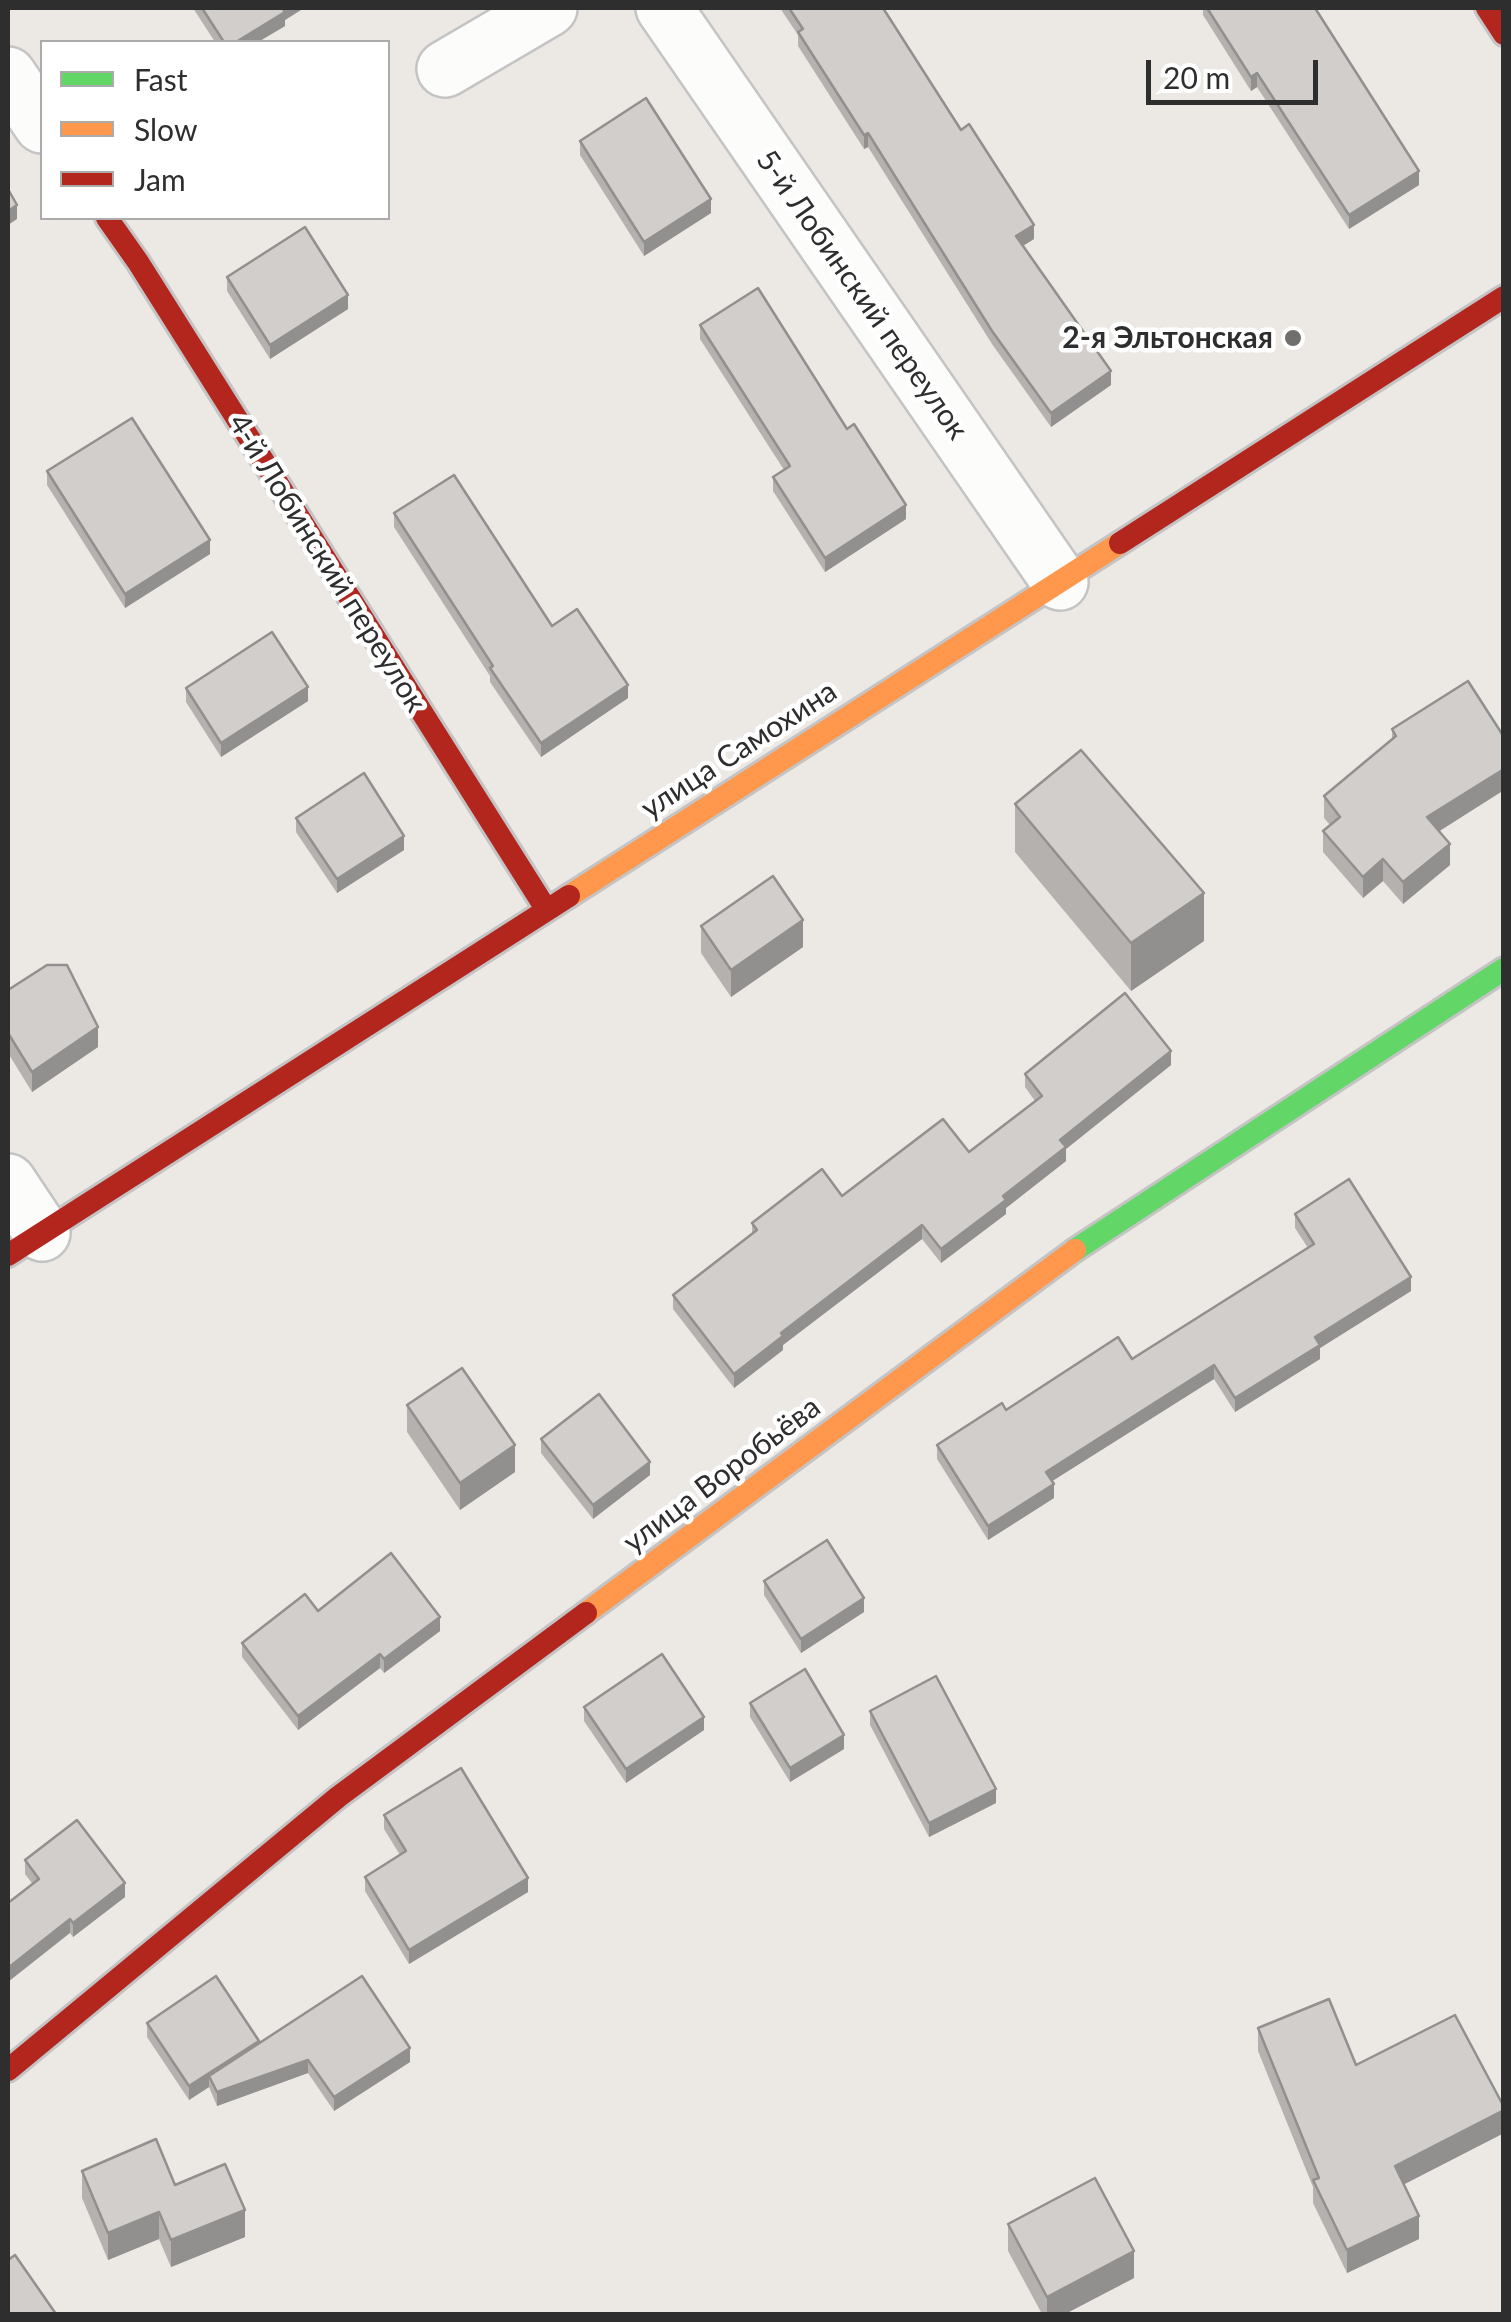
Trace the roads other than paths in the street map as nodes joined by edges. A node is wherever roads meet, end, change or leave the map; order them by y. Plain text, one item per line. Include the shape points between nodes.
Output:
1 (549, 8) edge
2 (664, 8) edge
3 (1487, 8) edge
4 (1504, 34) edge
5 (444, 69) dead end
6 (8, 75) edge
7 (40, 122) edge
8 (107, 220) edge
9 (1504, 297) edge
10 (1060, 582) junction
11 (546, 909) junction
12 (1504, 969) edge
13 (8, 1182) edge
14 (25, 1244) edge
15 (8, 2070) edge

1 - 5 street
2 - 10 street, 5-й Лобинский переулок
3 - 4 street
6 - 7 street
8 - 11 street, 4-й Лобинский переулок
9 - 10 street, улица Самохина
10 - 11 street, улица Самохина
11 - 14 street, улица Самохина
12 - 15 street, улица Воробьёва via 1093,1237 338,1797
13 - 14 street

